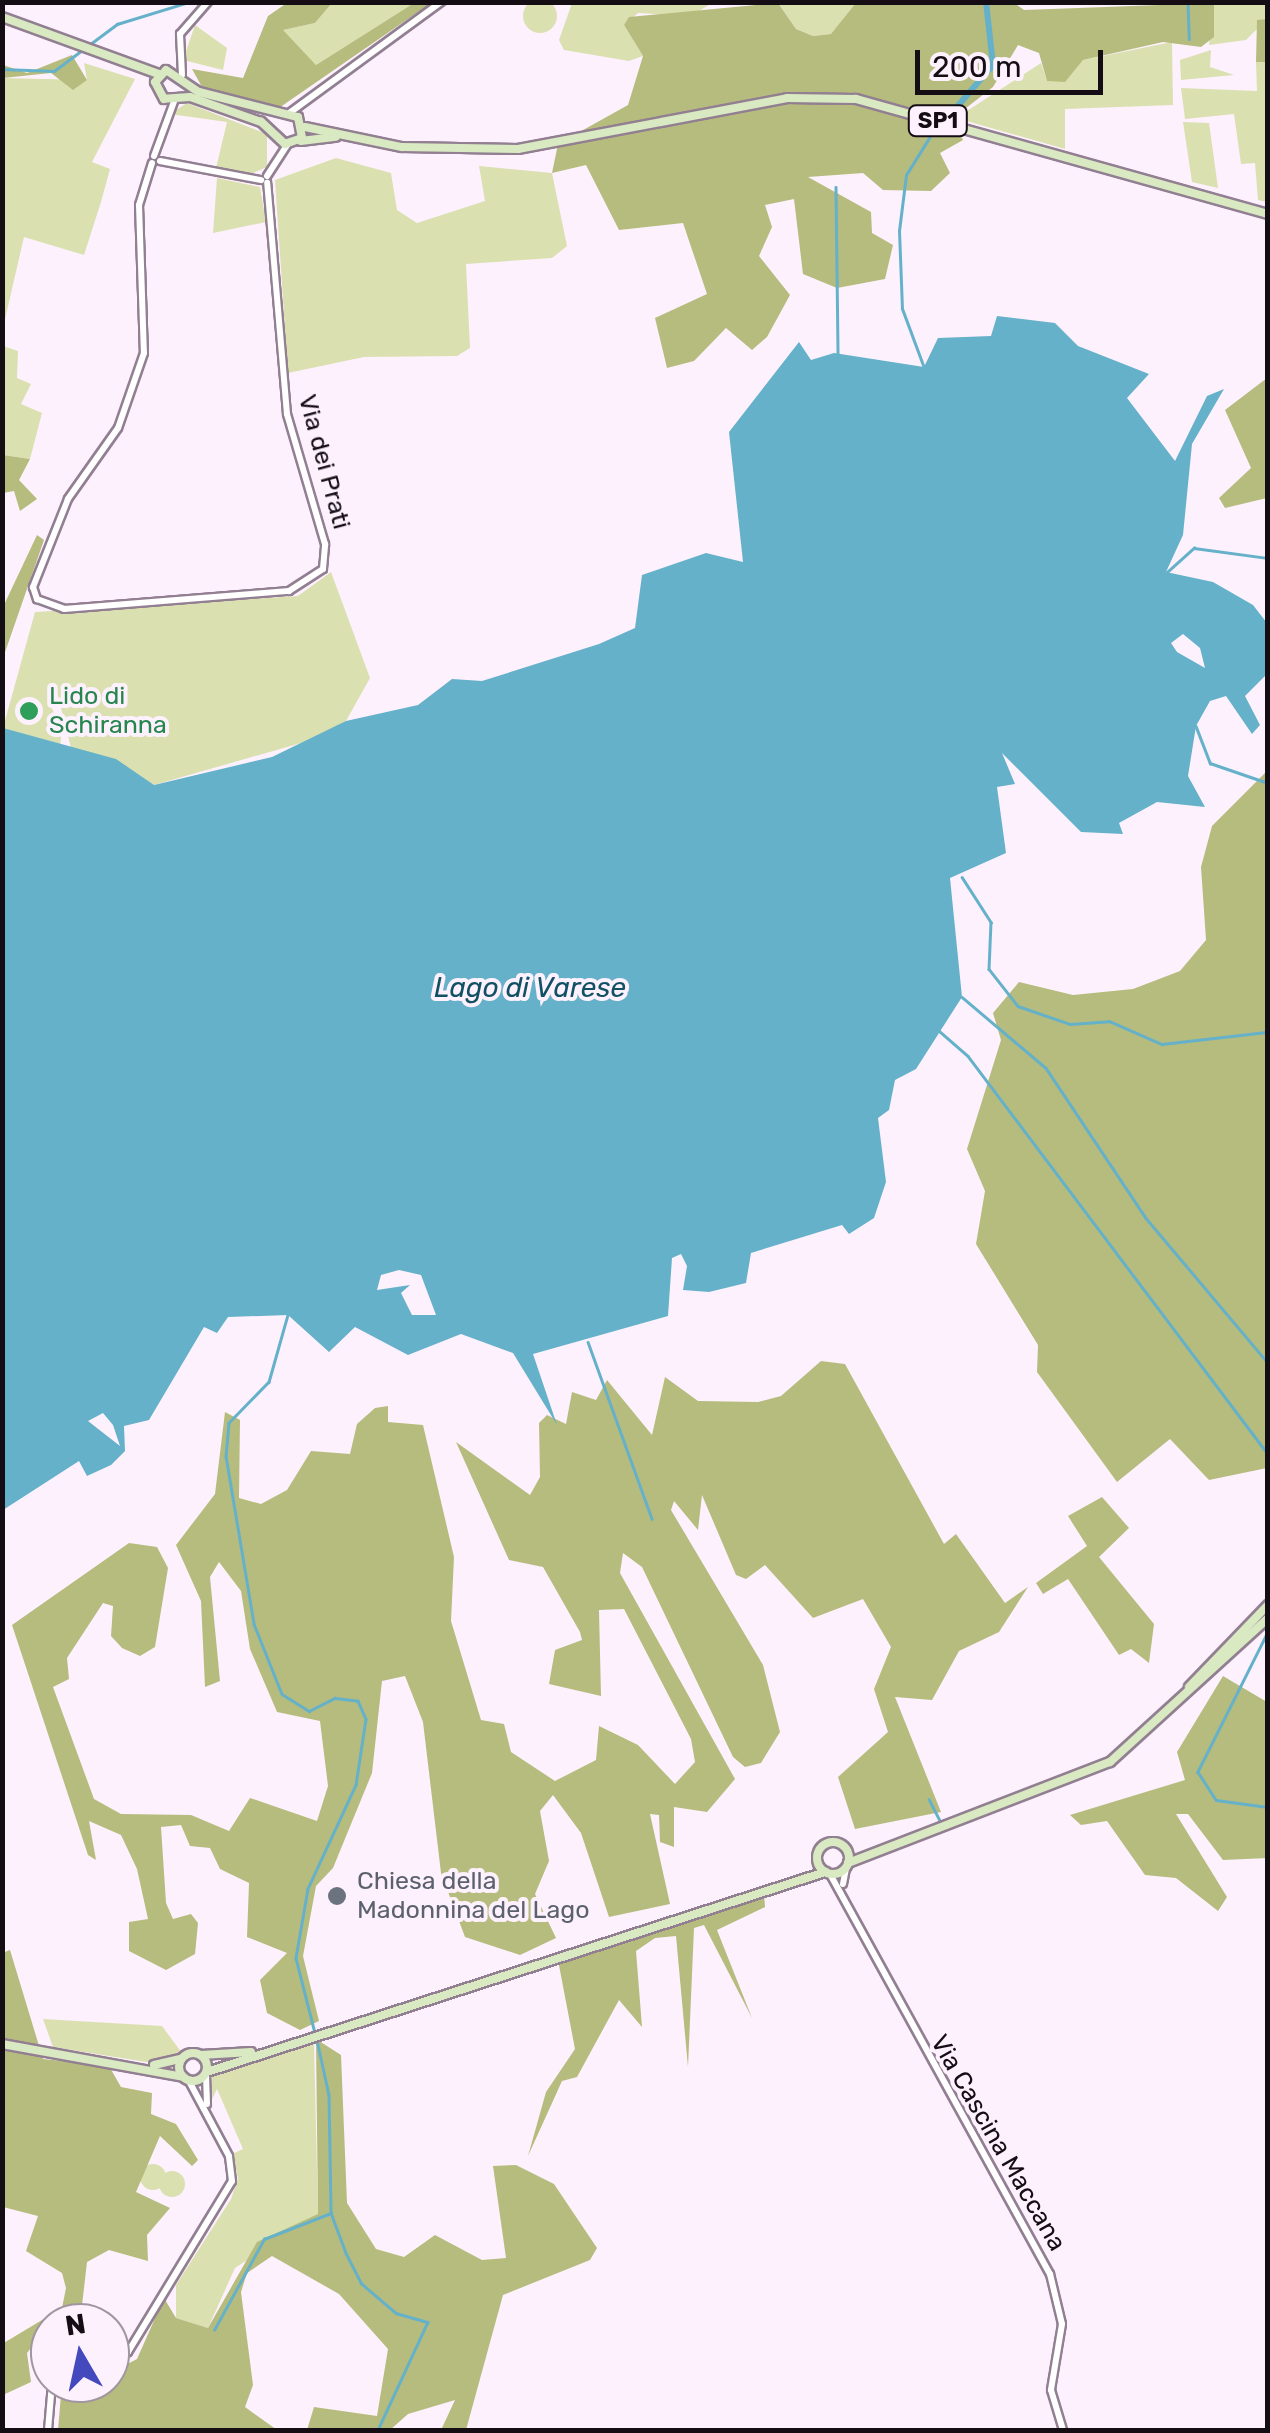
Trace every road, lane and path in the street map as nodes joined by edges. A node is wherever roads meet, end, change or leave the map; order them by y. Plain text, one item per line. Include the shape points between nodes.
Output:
1 (208, 2) edge
2 (441, 2) edge
3 (2, 17) edge
4 (176, 54) junction
5 (133, 69) junction
6 (161, 72) junction
7 (182, 74) junction
8 (157, 91) junction
9 (176, 99) junction
10 (304, 103) junction
11 (288, 114) junction
12 (162, 118) junction
13 (303, 123) junction
14 (340, 137) junction
15 (277, 139) junction
16 (301, 140) junction
17 (288, 144) junction
18 (276, 158) junction
19 (155, 160) junction
20 (265, 180) junction
21 (1268, 214) edge
22 (1268, 1606) edge
23 (1268, 1616) edge
24 (1253, 1619) junction
25 (1230, 1654) junction
26 (1162, 1716) junction
27 (885, 1846) junction
28 (845, 1847) junction
29 (818, 1856) junction
30 (847, 1865) junction
31 (828, 1873) junction
32 (786, 1878) junction
33 (843, 1886) junction
34 (2, 2044) edge
35 (260, 2051) junction
36 (201, 2055) junction
37 (181, 2060) junction
38 (145, 2065) junction
39 (206, 2073) junction
40 (186, 2079) junction
41 (208, 2108) junction
42 (130, 2349) edge
43 (50, 2403) edge
44 (48, 2430) edge
45 (1064, 2430) edge

1 - 4 street
2 - 10 street
3 - 5 main road, SP1
4 - 6 street
4 - 7 street
5 - 6 main road, SP1
5 - 8 main road, SP1
6 - 7 main road, SP1
6 - 8 main road
7 - 11 main road, SP1 via 199,92
8 - 9 main road, SP1
8 - 12 street
9 - 12 street
9 - 15 main road, SP1 via 261,122
10 - 11 street
10 - 13 street
11 - 13 main road, SP1
12 - 19 street
13 - 14 main road, SP1
13 - 16 main road
14 - 16 main road, SP1
14 - 21 main road, SP1 via 467,150 604,138 787,98 856,99
15 - 17 main road, SP1
15 - 18 street
16 - 17 main road, SP1
17 - 18 street
18 - 20 street
19 - 20 street
19 - 20 street, Via dei Prati via 139,205 144,354 118,428 64,508 32,595 70,609 298,590 326,556 288,420
22 - 24 main road
23 - 24 main road
23 - 25 main road
24 - 25 main road
24 - 26 main road
25 - 26 main road
26 - 27 main road via 1078,1780
27 - 28 main road
27 - 30 main road
28 - 29 main road via 826,1844
28 - 30 main road
29 - 31 main road
29 - 32 main road
30 - 31 main road
30 - 33 street
31 - 32 main road
31 - 33 street, Via Cascina Maccana
32 - 35 main road
33 - 45 street, Via Cascina Maccana via 896,2004 1050,2274 1062,2324 1051,2390
34 - 38 main road
35 - 36 main road
35 - 39 main road
36 - 37 main road
36 - 39 main road
37 - 38 main road
37 - 40 main road
38 - 40 main road
39 - 40 main road
39 - 41 street
40 - 41 street
41 - 42 street via 232,2161 230,2188
43 - 44 street

